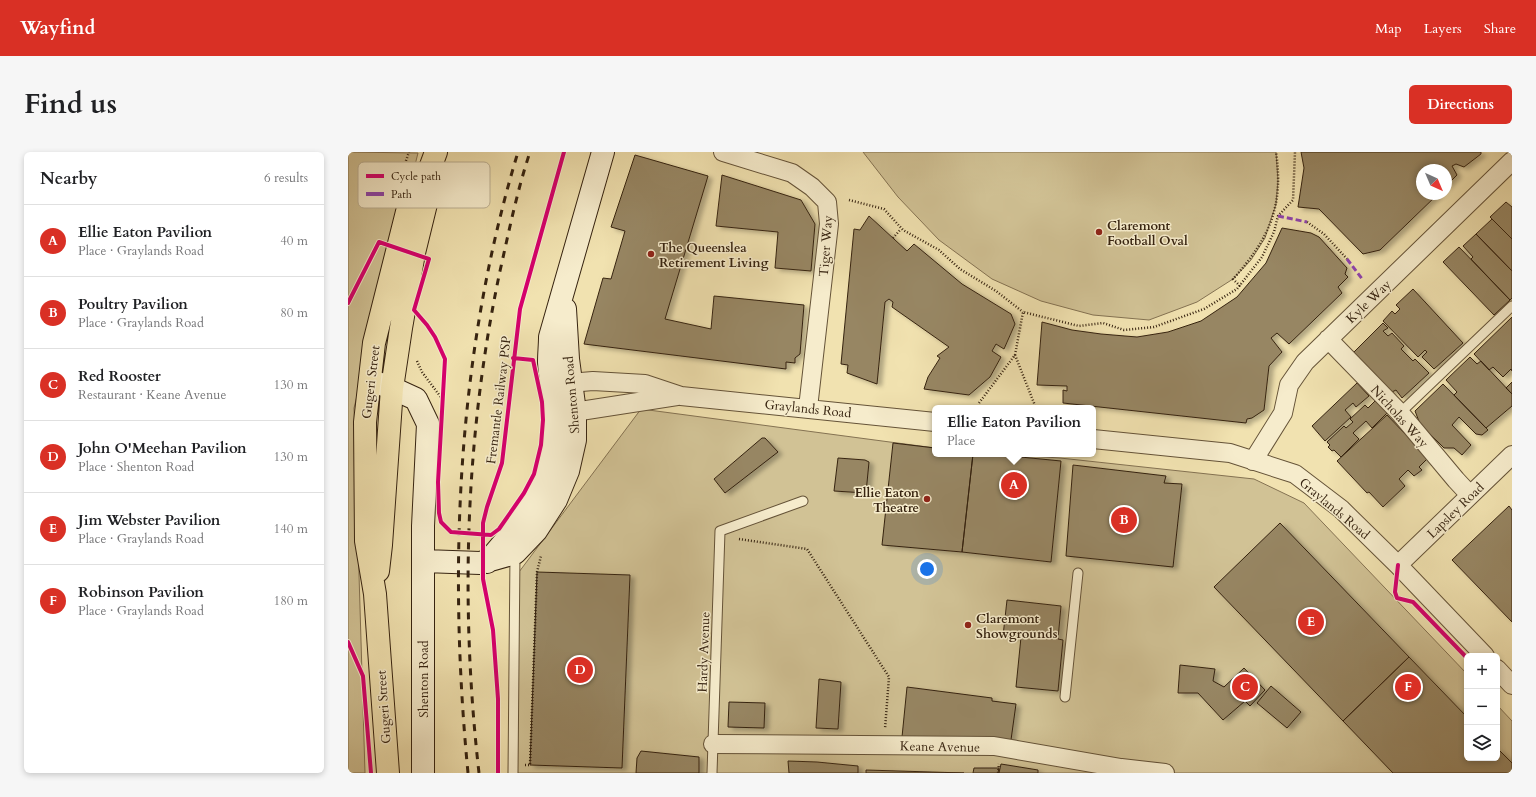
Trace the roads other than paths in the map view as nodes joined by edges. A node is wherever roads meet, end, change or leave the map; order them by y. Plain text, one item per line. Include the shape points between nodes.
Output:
1 (436, 152) edge
2 (603, 152) edge
3 (723, 152) edge
4 (1512, 161) edge
5 (432, 162) edge
6 (408, 208) edge
7 (425, 208) edge
8 (1512, 306) edge
9 (1328, 339) junction
10 (370, 381) junction
11 (562, 384) junction
12 (392, 388) junction
13 (681, 396) junction
14 (808, 408) junction
15 (565, 413) junction
16 (1400, 413) junction
17 (932, 422) edge
18 (1096, 439) edge
19 (1512, 455) edge
20 (1253, 461) junction
21 (1470, 495) junction
22 (803, 500) dead end
23 (515, 553) junction
24 (424, 561) junction
25 (487, 562) junction
26 (1398, 565) junction
27 (1078, 573) dead end
28 (375, 594) junction
29 (1482, 653) edge
30 (1500, 672) edge
31 (1512, 685) edge
32 (1065, 697) dead end
33 (713, 744) junction
34 (513, 768) edge
35 (388, 773) edge
36 (423, 773) edge
37 (712, 773) edge
38 (1165, 773) edge

1 - 5 main road, Gugeri Street
2 - 11 main road, Shenton Road via 550,337 549,362
3 - 14 street, Tiger Way via 792,174 812,187 827,202 829,224
4 - 9 street, Kyle Way
6 - 10 main road, Gugeri Street via 374,343
7 - 12 main road, Gugeri Street via 412,260
8 - 16 lane
9 - 16 street, Nicholas Way
9 - 20 street, Kyle Way via 1305,362 1289,385 1283,413
10 - 12 main road, Shenton Road
10 - 28 main road, Gugeri Street via 365,422 366,541
11 - 13 street, Graylands Road via 593,381 645,384
11 - 15 main road, Shenton Road
12 - 24 main road, Shenton Road via 416,399 428,424 423,526
12 - 28 main road, Gugeri Street
13 - 14 street, Graylands Road
13 - 15 street, Graylands Road
14 - 17 street, Graylands Road
15 - 23 main road, Shenton Road via 575,440 568,471 556,500 536,531
15 - 25 main road, Shenton Road via 554,439 550,465 540,491 522,520
16 - 21 street, Nicholas Way
18 - 20 street, Graylands Road via 1230,454
19 - 21 street, Lapsley Road
20 - 26 street, Graylands Road via 1295,474 1341,510
21 - 26 street, Lapsley Road
22 - 33 lane, Hardy Avenue via 720,534
23 - 25 main road, Shenton Road
23 - 34 lane
24 - 25 main road, Shenton Road
24 - 36 main road, Shenton Road
26 - 29 street, Graylands Road
27 - 32 lane
28 - 35 main road, Gugeri Street
30 - 31 street
33 - 37 lane, Hardy Avenue
33 - 38 street, Keane Avenue via 994,746

